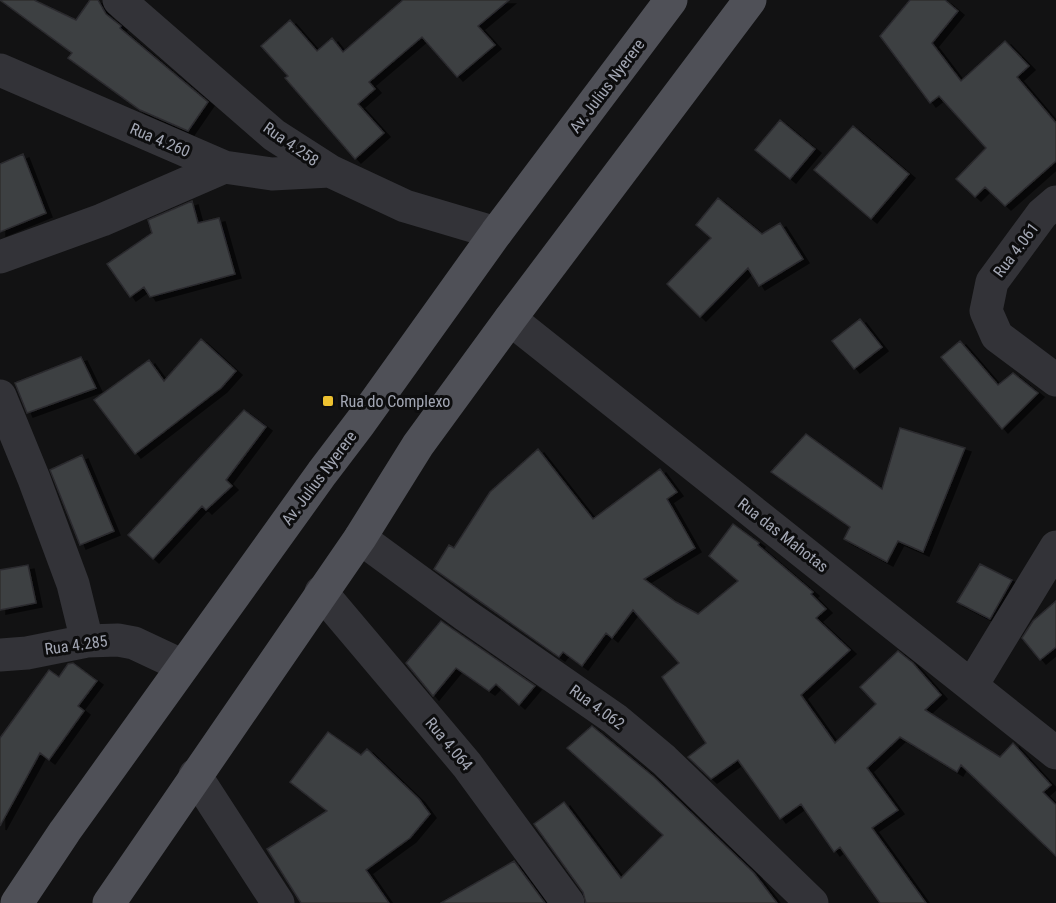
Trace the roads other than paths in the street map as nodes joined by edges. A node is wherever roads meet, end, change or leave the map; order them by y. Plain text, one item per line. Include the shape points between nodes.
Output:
1 (119, 0) edge
2 (671, 0) edge
3 (750, 0) edge
4 (0, 70) edge
5 (224, 166) junction
6 (330, 171) junction
7 (1056, 202) edge
8 (496, 233) junction
9 (0, 257) edge
10 (510, 319) junction
11 (1056, 380) edge
12 (0, 396) edge
13 (360, 538) junction
14 (1056, 547) edge
15 (321, 592) junction
16 (87, 641) junction
17 (0, 655) edge
18 (183, 666) junction
19 (972, 685) junction
20 (1056, 753) edge
21 (195, 775) junction
22 (17, 903) edge
23 (109, 903) edge
24 (278, 903) edge
25 (568, 903) edge
26 (812, 903) edge

1 - 6 street, Rua 4.258 via 274,135
2 - 8 main road, Av. Julius Nyerere
3 - 10 main road
4 - 5 street, Rua 4.260
5 - 6 street, Rua 4.260 via 272,174
5 - 9 street via 102,220
6 - 8 street, Rua 4.258 via 405,206
7 - 11 street, Rua 4.061 via 1042,214 992,282 986,310 997,336
8 - 18 main road, Av. Julius Nyerere
10 - 13 main road via 418,445
10 - 19 street, Rua das Mahotas
12 - 16 street via 73,584
13 - 15 main road
13 - 26 street, Rua 4.062 via 615,718
14 - 19 street
15 - 21 main road
15 - 25 street, Rua 4.064 via 467,765
16 - 17 street, Rua 4.285
16 - 18 street, Rua 4.285 via 134,643
18 - 22 main road, Av. Julius Nyerere
19 - 20 street, Rua das Mahotas
21 - 23 main road
21 - 24 street

